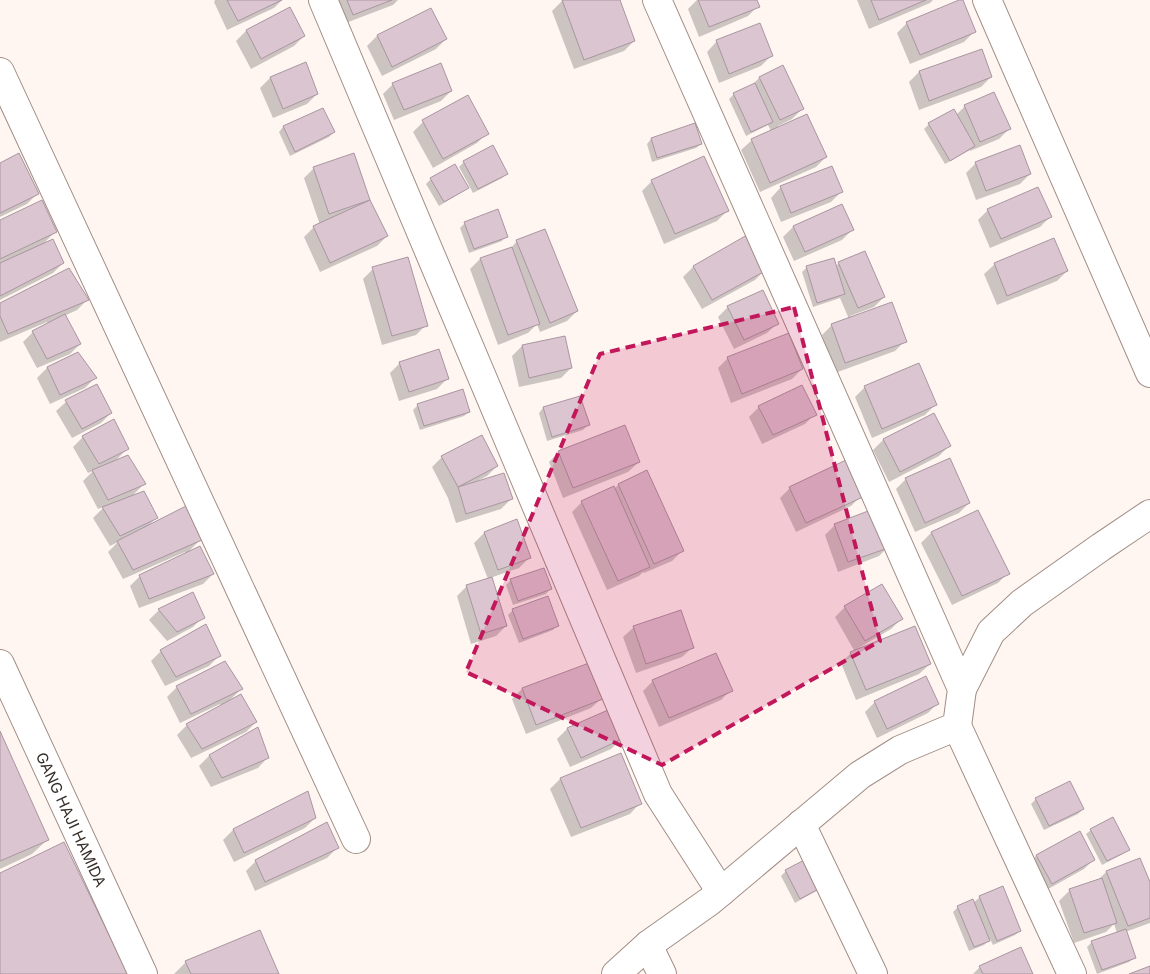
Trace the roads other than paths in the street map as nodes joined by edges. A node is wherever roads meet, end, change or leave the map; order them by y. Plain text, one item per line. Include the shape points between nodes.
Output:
1 (323, 0) edge
2 (657, 0) edge
3 (987, 0) edge
4 (0, 72) edge
5 (1150, 372) edge
6 (1150, 514) edge
7 (0, 664) edge
8 (962, 688) junction
9 (957, 726) junction
10 (801, 824) junction
11 (356, 839) dead end
12 (721, 892) junction
13 (648, 945) junction
14 (143, 974) edge
15 (616, 974) edge
16 (662, 974) edge
17 (873, 974) edge
18 (1072, 974) edge

1 - 12 street via 658,794
2 - 8 street
3 - 5 street
4 - 11 street
6 - 8 street via 1022,603 991,632
7 - 14 street, GANG HAJI HAMIDA
8 - 9 street
9 - 10 street via 900,750 860,775
9 - 18 street
10 - 12 street
10 - 17 street
12 - 13 street
13 - 15 street
13 - 16 street

